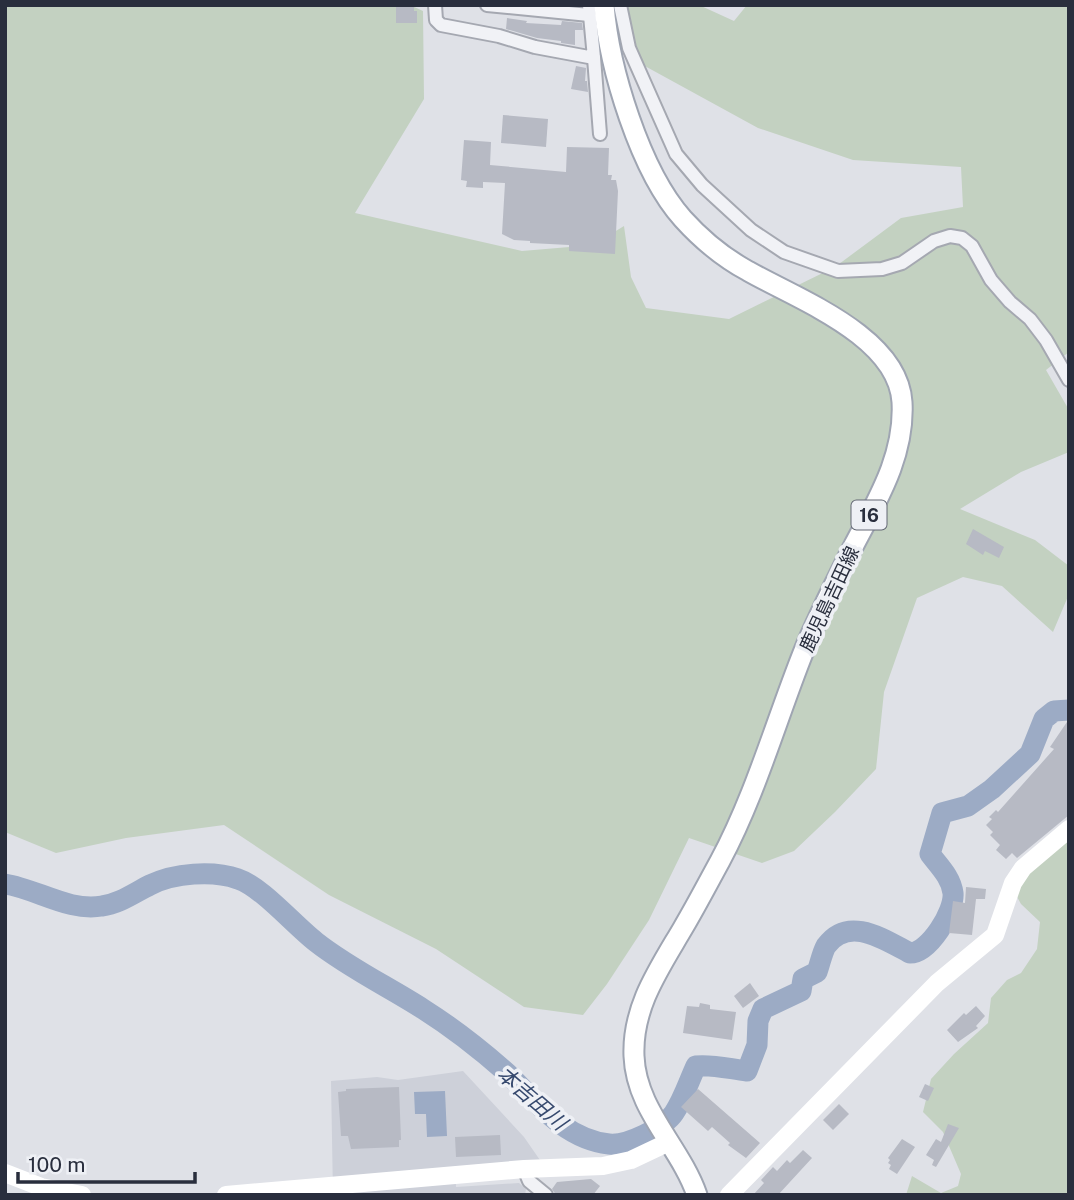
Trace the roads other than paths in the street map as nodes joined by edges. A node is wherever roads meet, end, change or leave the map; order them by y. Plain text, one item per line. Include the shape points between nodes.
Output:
1 (435, 5) edge
2 (487, 5) edge
3 (620, 5) edge
4 (594, 8) edge
5 (594, 58) junction
6 (600, 134) dead end
7 (1069, 380) edge
8 (1069, 829) edge
9 (665, 1136) junction
10 (524, 1170) junction
11 (5, 1173) edge
12 (82, 1195) edge
13 (226, 1195) edge
14 (545, 1195) edge
15 (697, 1195) edge
16 (729, 1195) edge

1 - 5 street via 436,20 442,25
2 - 4 street
3 - 7 street via 629,48 676,154 751,230 784,252 838,271 882,270 902,263 934,241 962,238 972,246 991,280 1046,340
4 - 5 street
4 - 9 main road, 鹿児島吉田線 / 16 via 636,132 655,176 681,217 746,270 862,336 893,372 902,395 901,437 885,485 818,616 728,844 639,1011 634,1061 638,1081
5 - 6 street
8 - 16 street via 1013,883 995,935 937,983
9 - 10 street via 617,1165
9 - 15 main road, 鹿児島吉田線 / 16
10 - 13 street
10 - 14 street
11 - 12 street via 41,1187

